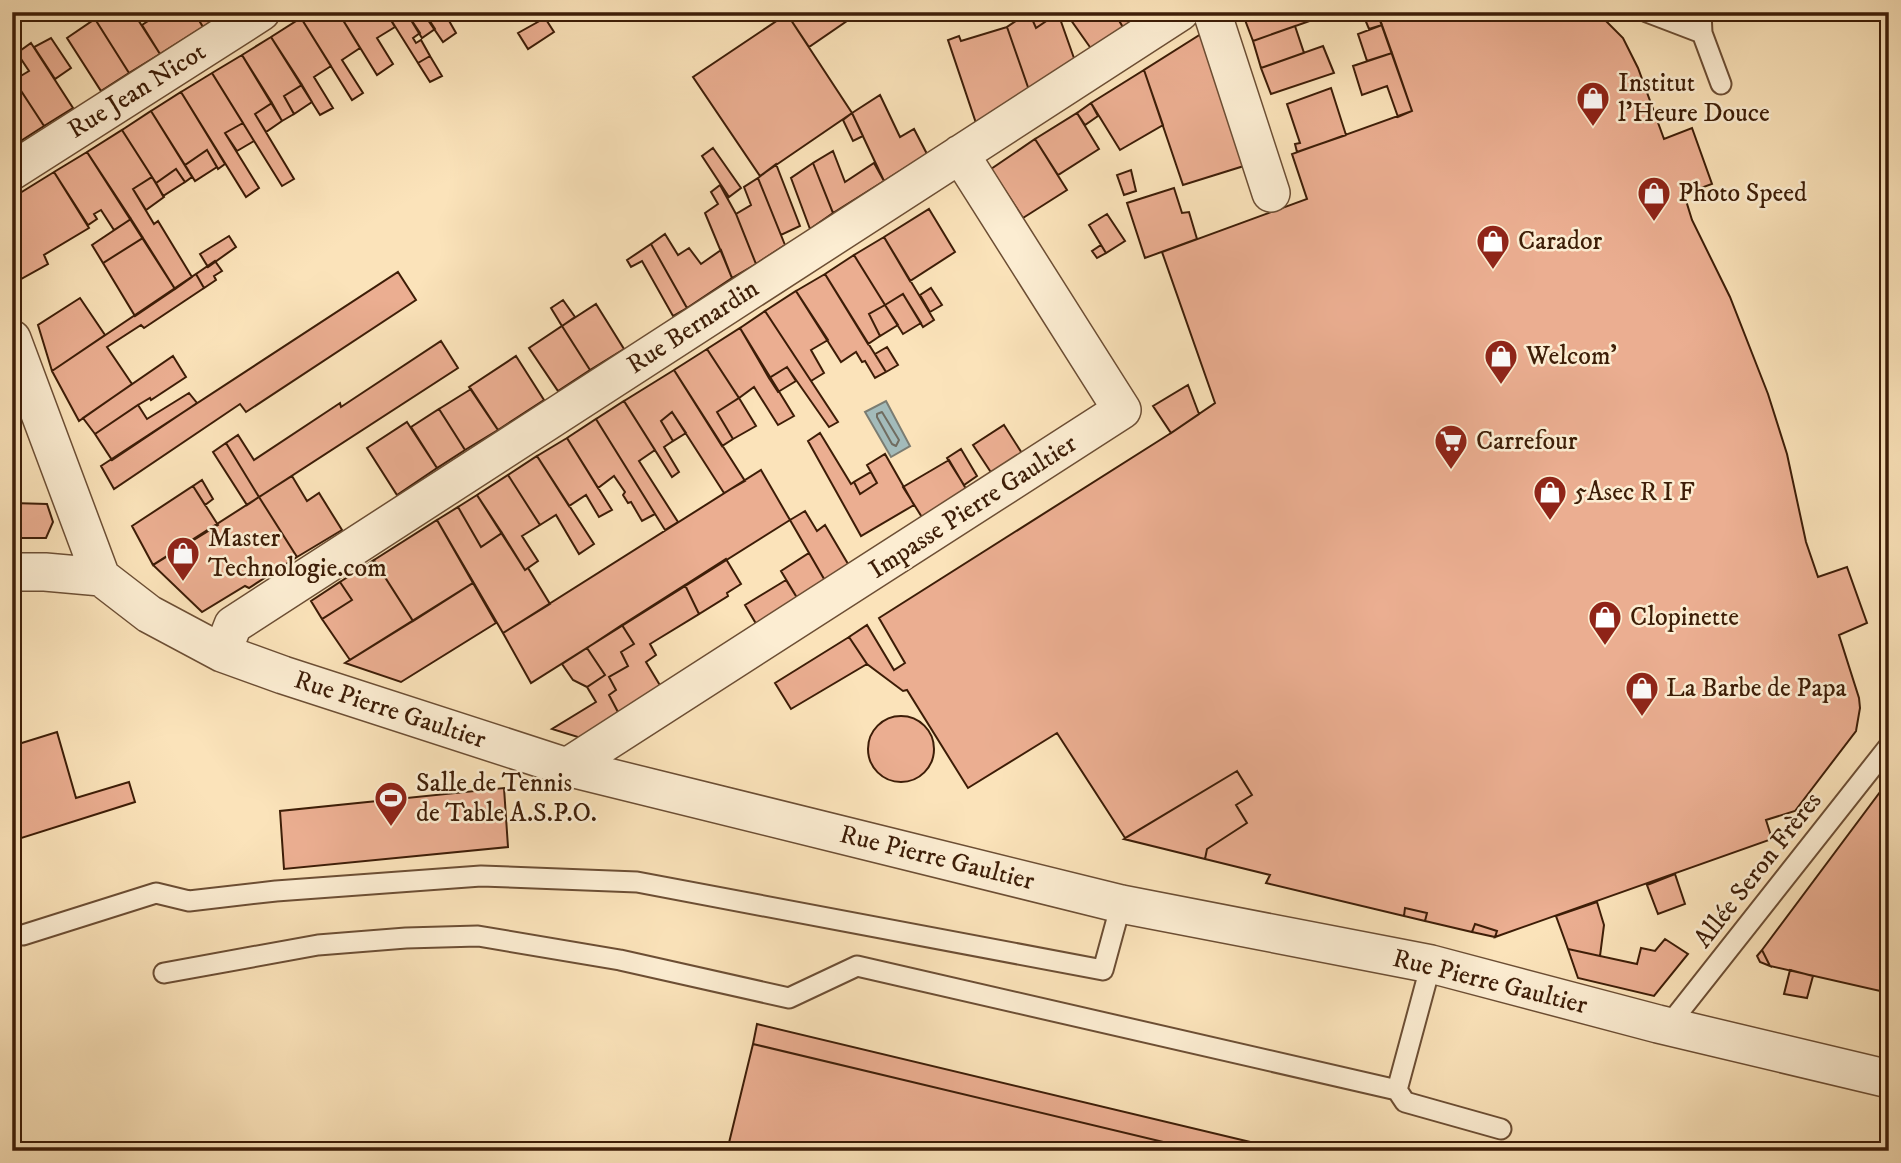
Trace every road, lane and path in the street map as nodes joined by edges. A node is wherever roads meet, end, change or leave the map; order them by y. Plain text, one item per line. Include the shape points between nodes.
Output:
1 (261, 12) edge
2 (1180, 12) edge
3 (1212, 12) edge
4 (1647, 12) edge
5 (1666, 12) edge
6 (1682, 12) edge
7 (1701, 12) edge
8 (1707, 12) edge
9 (1714, 12) edge
10 (1702, 33) junction
11 (1721, 84) dead end
12 (960, 154) junction
13 (12, 171) edge
14 (1271, 193) dead end
15 (12, 339) edge
16 (12, 572) edge
17 (101, 577) junction
18 (222, 653) junction
19 (1889, 746) edge
20 (567, 767) junction
21 (1121, 904) junction
22 (23, 935) dead end
23 (1431, 964) junction
24 (164, 973) dead end
25 (1668, 1026) junction
26 (1889, 1079) edge
27 (1397, 1090) junction
28 (1501, 1129) dead end

1 - 13 street, Rue Jean Nicot
2 - 12 street, Rue Bernardin
3 - 14 street
4 - 10 lane
5 - 10 lane
6 - 10 lane
7 - 10 lane
8 - 10 lane
9 - 10 lane
10 - 11 lane
12 - 18 street, Rue Bernardin via 233,625
12 - 20 street, Impasse Pierre Gaultier via 1122,410
15 - 17 street
16 - 17 street
17 - 18 street, Rue Pierre Gaultier via 149,614
18 - 20 street, Rue Pierre Gaultier
19 - 25 lane, Allée Seron Frères
20 - 21 street, Rue Pierre Gaultier
21 - 22 lane via 1103,970 637,882 481,876 189,901 156,893
21 - 23 street, Rue Pierre Gaultier
23 - 25 street, Rue Pierre Gaultier
23 - 27 lane
24 - 27 lane via 318,945 478,936 621,960 789,998 857,966
25 - 26 street, Rue Pierre Gaultier
27 - 28 lane via 1405,1102

